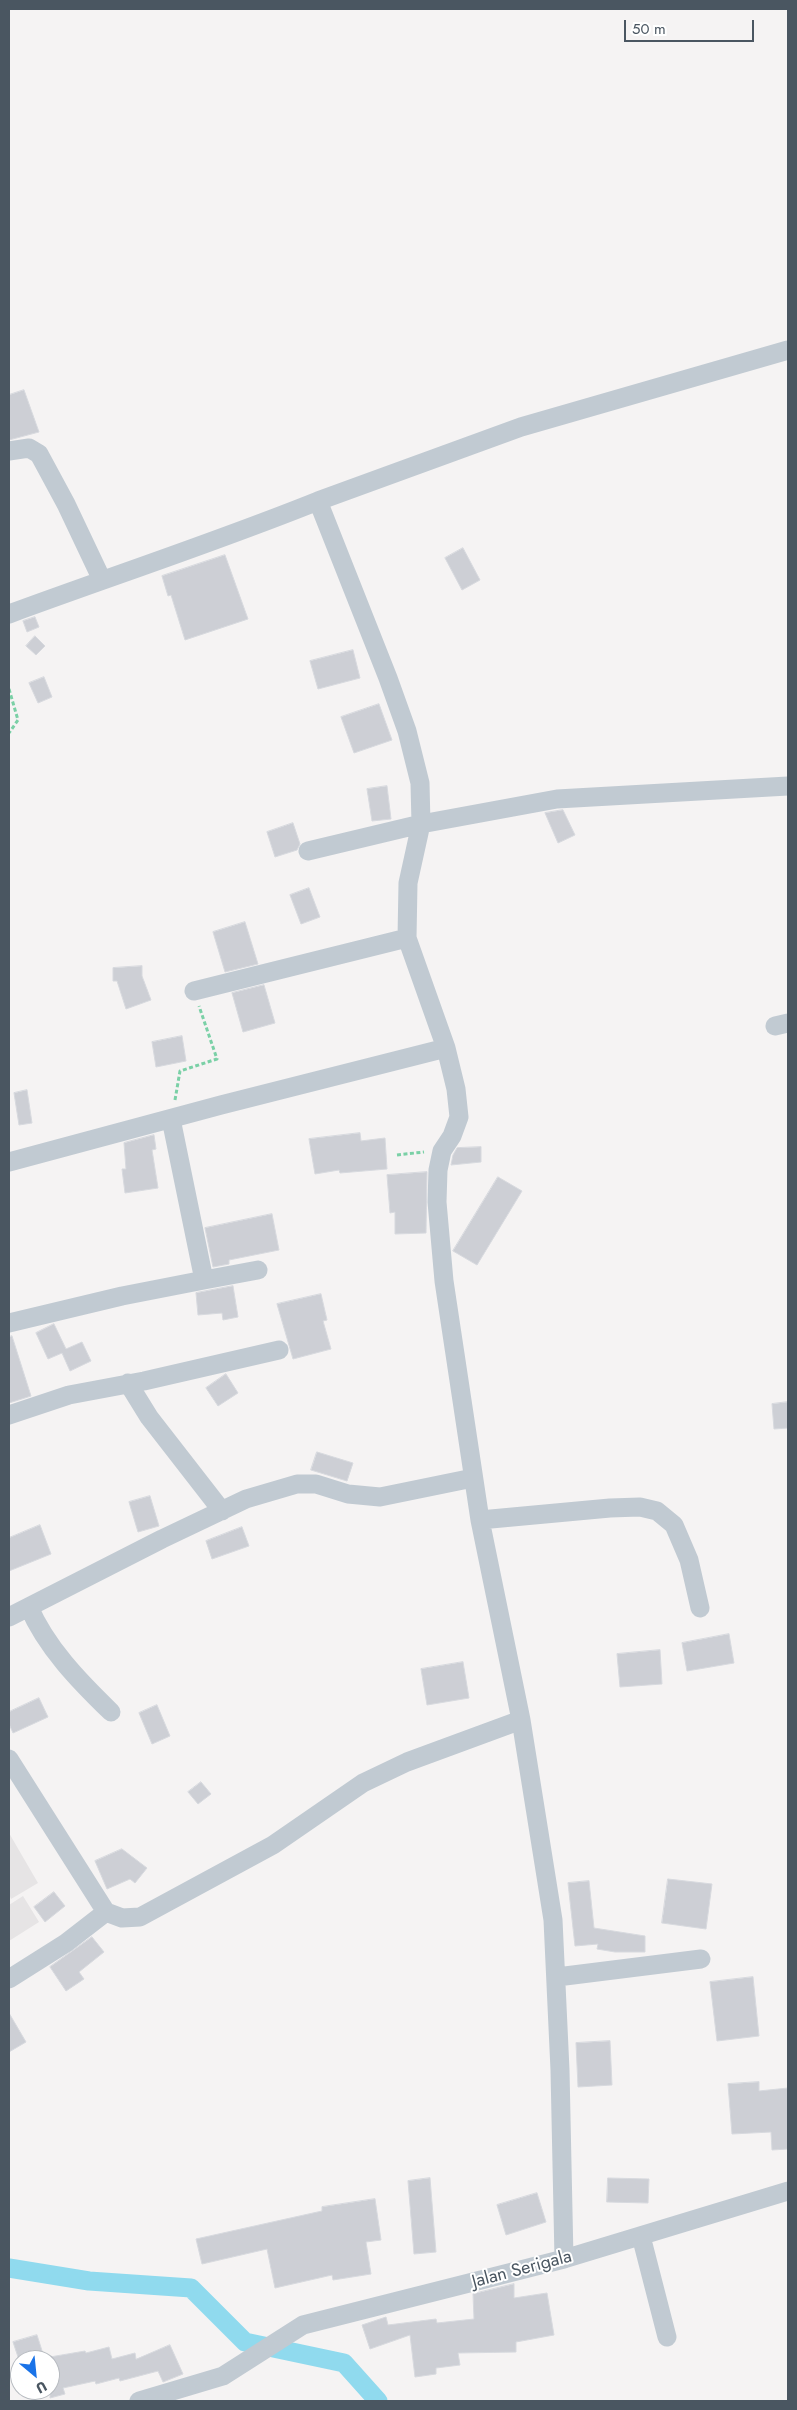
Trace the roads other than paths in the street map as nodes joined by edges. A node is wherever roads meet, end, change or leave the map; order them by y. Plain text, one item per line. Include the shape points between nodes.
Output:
1 (788, 350) edge
2 (9, 451) edge
3 (318, 501) junction
4 (102, 580) junction
5 (9, 614) edge
6 (788, 786) edge
7 (421, 824) junction
8 (308, 851) dead end
9 (406, 938) junction
10 (194, 991) road end
11 (446, 1048) junction
12 (170, 1119) junction
13 (9, 1162) edge
14 (258, 1270) dead end
15 (204, 1280) junction
16 (9, 1323) edge
17 (279, 1350) dead end
18 (128, 1384) junction
19 (9, 1415) edge
20 (473, 1478) junction
21 (222, 1511) junction
22 (480, 1520) junction
23 (29, 1607) junction
24 (700, 1608) dead end
25 (9, 1617) edge
26 (110, 1712) dead end
27 (521, 1720) junction
28 (9, 1759) edge
29 (106, 1912) junction
30 (702, 1959) dead end
31 (557, 1977) junction
32 (9, 1979) edge
33 (788, 2191) edge
34 (641, 2236) junction
35 (564, 2259) junction
36 (667, 2337) dead end
37 (147, 2400) edge

1 - 3 street via 521,427
2 - 4 street via 29,448 39,454
3 - 4 street via 233,536
3 - 7 street via 407,731 420,783
4 - 5 street
6 - 7 street via 557,799
7 - 8 street
7 - 9 street via 408,883
9 - 10 street
9 - 11 street
11 - 12 street
11 - 20 street via 459,1116 442,1151 437,1202 444,1281
12 - 13 street
12 - 15 street
14 - 15 street
15 - 16 street
17 - 18 street
18 - 19 street via 69,1394
18 - 21 street via 149,1417
20 - 21 street via 380,1497 348,1494 316,1484 297,1484 246,1498
20 - 22 street
21 - 23 street via 162,1538
22 - 24 street via 610,1508 658,1511 674,1525 689,1560
22 - 27 street
23 - 25 street
23 - 26 street via 38,1629 70,1670
27 - 29 street via 407,1762 364,1783 272,1844 140,1917 122,1918
27 - 31 street via 553,1920
28 - 29 street
29 - 32 street
30 - 31 street
31 - 35 street
33 - 34 street, Jalan Serigala
34 - 35 street, Jalan Serigala
34 - 36 street
35 - 37 street, Jalan Serigala via 303,2325 223,2376

